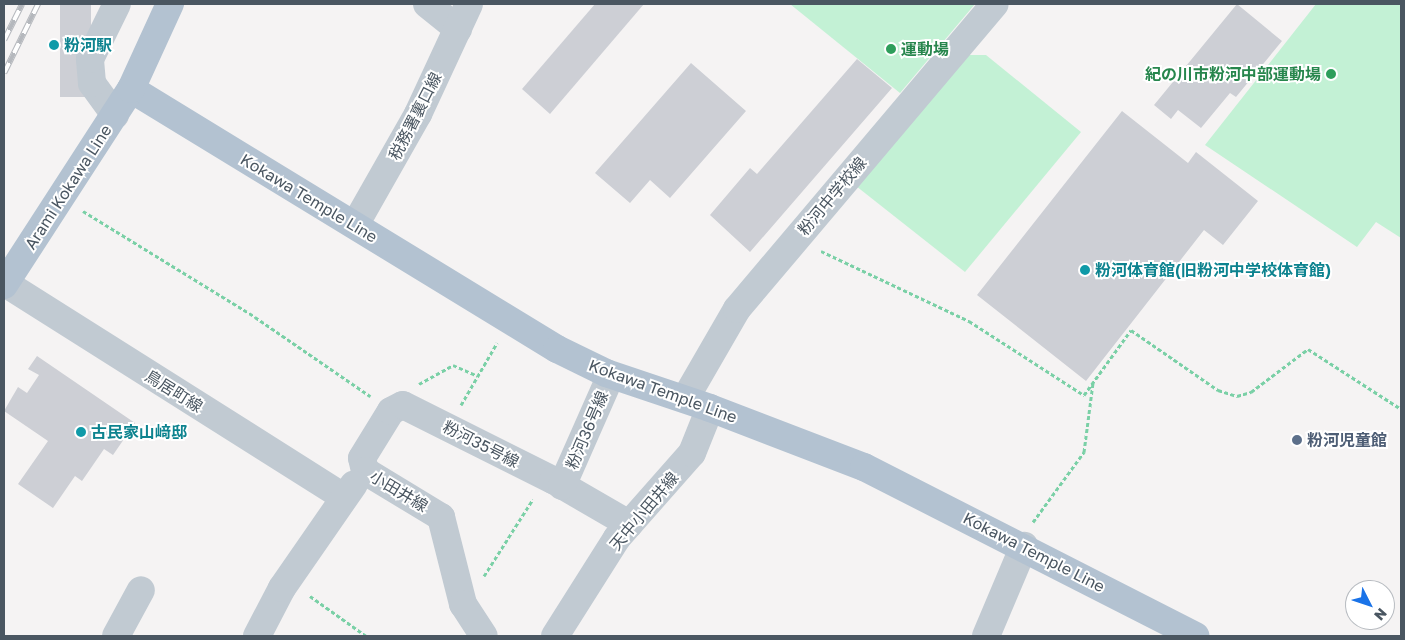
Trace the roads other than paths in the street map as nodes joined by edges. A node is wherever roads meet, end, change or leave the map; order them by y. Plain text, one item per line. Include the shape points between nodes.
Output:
1 (117, 4) edge
2 (170, 4) edge
3 (427, 4) edge
4 (469, 4) edge
5 (995, 4) edge
6 (458, 29) junction
7 (132, 89) junction
8 (115, 114) junction
9 (355, 226) junction
10 (4, 284) edge
11 (611, 375) junction
12 (697, 404) junction
13 (364, 471) junction
14 (554, 482) junction
15 (344, 498) junction
16 (629, 524) junction
17 (1021, 545) junction
18 (141, 590) dead end
19 (1181, 633) edge
20 (116, 636) edge
21 (258, 636) edge
22 (484, 636) edge
23 (555, 636) edge
24 (986, 636) edge

1 - 8 street via 90,59 92,83
2 - 7 main road
3 - 6 street
4 - 6 street, 税務署裏口線
5 - 12 street, 粉河中学校線 via 737,309
6 - 9 street, 税務署裏口線 via 418,114
7 - 8 main road, Arami Kokawa Line
7 - 9 main road, Kokawa Temple Line
8 - 10 main road, Arami Kokawa Line
9 - 11 main road, Kokawa Temple Line via 557,349
10 - 15 street, 鳥居町線
11 - 12 main road, Kokawa Temple Line
11 - 14 street, 粉河36号線
12 - 16 street, 天中小田井線 via 692,453
12 - 17 main road, Kokawa Temple Line via 864,467
13 - 14 street, 粉河35号線 via 362,458 398,408 448,427
13 - 15 street, 小田井線
13 - 22 street, 小田井線 via 441,517 463,604
14 - 16 street, 粉河35号線
15 - 21 street, 小田井線 via 287,580
16 - 23 street, 天中小田井線
17 - 19 main road, Kokawa Temple Line
17 - 24 street
18 - 20 street

